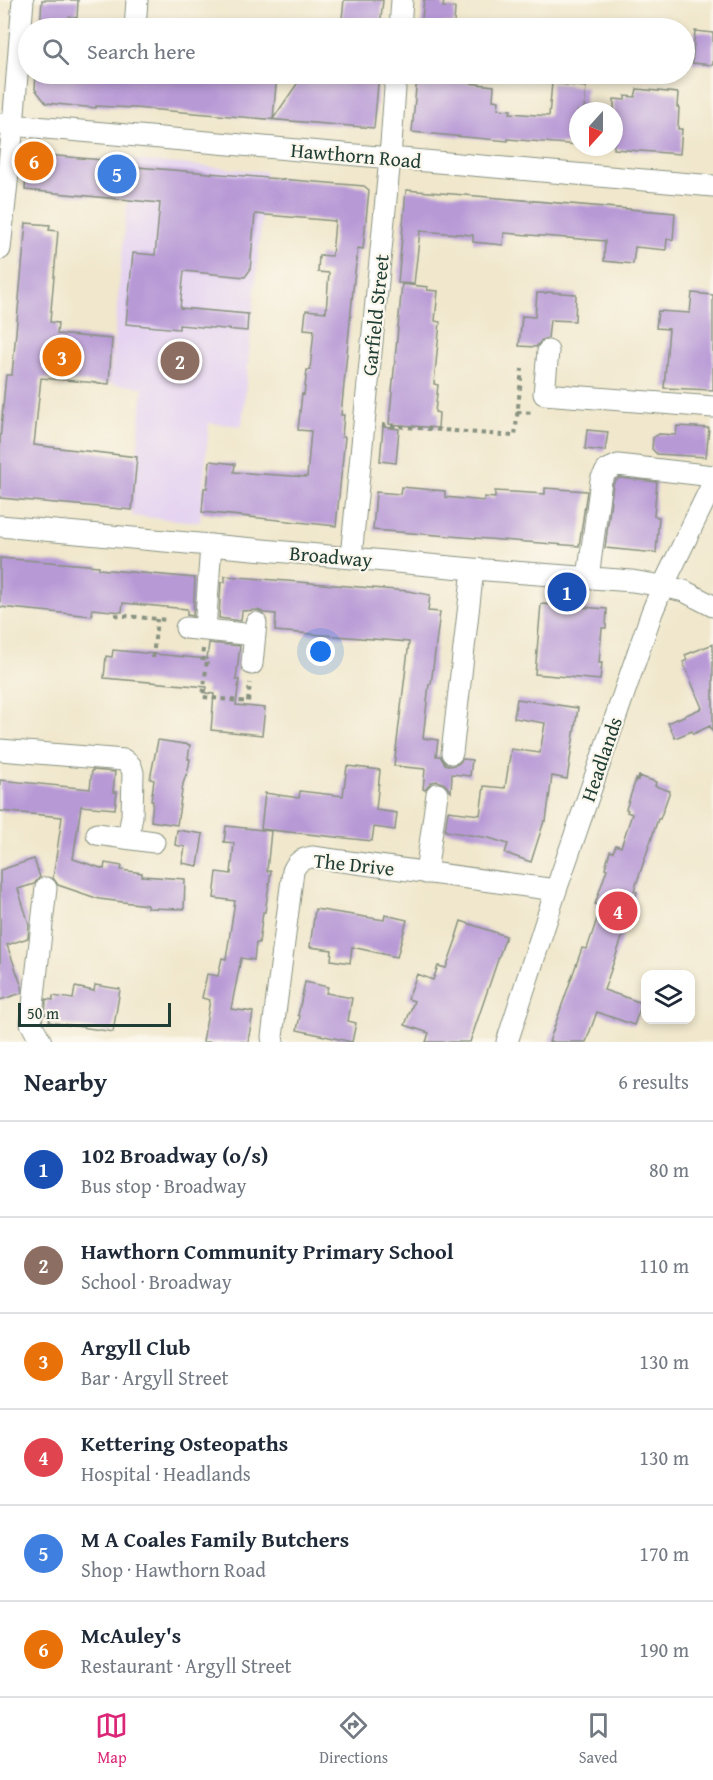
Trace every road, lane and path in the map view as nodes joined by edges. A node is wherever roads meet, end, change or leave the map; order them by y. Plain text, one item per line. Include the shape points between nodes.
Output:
1 (23, 0) edge
2 (137, 0) edge
3 (402, 0) edge
4 (21, 18) edge
5 (136, 18) edge
6 (401, 18) edge
7 (18, 37) edge
8 (395, 84) edge
9 (6, 125) edge
10 (390, 158) junction
11 (713, 186) edge
12 (0, 249) edge
13 (548, 351) dead end
14 (522, 369) dead end
15 (713, 406) edge
16 (364, 424) junction
17 (713, 476) edge
18 (713, 483) edge
19 (0, 526) edge
20 (211, 545) junction
21 (351, 557) junction
22 (473, 569) junction
23 (588, 578) junction
24 (663, 586) junction
25 (713, 606) edge
26 (116, 615) dead end
27 (157, 619) junction
28 (196, 629) junction
29 (153, 658) dead end
30 (252, 664) joint
31 (0, 750) edge
32 (452, 753) dead end
33 (437, 794) dead end
34 (97, 834) dead end
35 (128, 838) junction
36 (154, 842) dead end
37 (426, 873) junction
38 (46, 888) dead end
39 (556, 890) junction
40 (41, 1042) edge
41 (273, 1042) edge
42 (507, 1042) edge

1 - 4 street
2 - 5 street
3 - 6 street
7 - 9 street
8 - 10 street, Garfield Street
9 - 10 street, Hawthorn Road
9 - 12 street
10 - 11 street, Hawthorn Road
10 - 16 street, Garfield Street
13 - 15 street via 544,394
14 - 16 path via 515,436
16 - 21 street, Garfield Street
17 - 23 street via 618,465 607,470 601,480
18 - 24 street, Headlands
19 - 20 street, Broadway
20 - 21 street, Broadway
20 - 28 street
21 - 22 street, Broadway
22 - 23 street, Broadway
22 - 32 street
23 - 24 street, Broadway
24 - 25 street, Broadway via 684,591
24 - 39 street, Headlands
26 - 27 path
27 - 28 path via 187,621
27 - 29 path
28 - 30 street via 255,628
28 - 30 path via 202,659 207,659 203,698 248,702
31 - 35 street via 124,760 133,772
33 - 37 street
34 - 35 street
35 - 36 street
37 - 39 street, The Drive
37 - 41 street, The Drive via 312,857 297,863
38 - 40 street via 31,1023
39 - 42 street, Headlands

